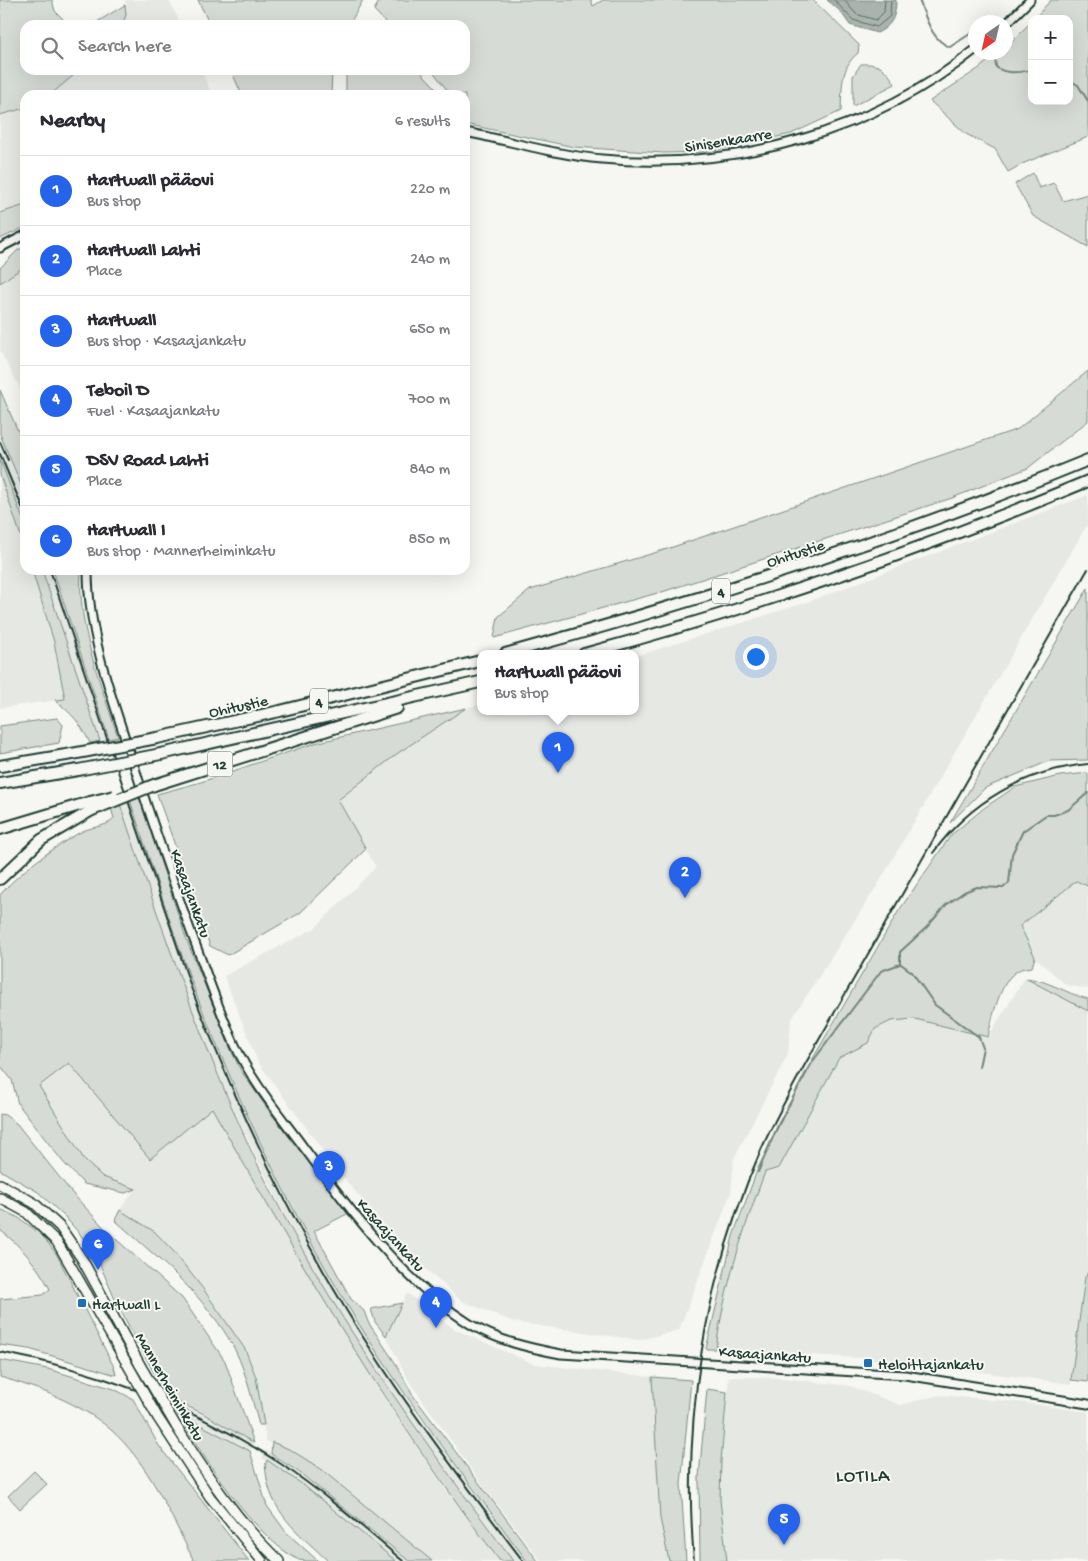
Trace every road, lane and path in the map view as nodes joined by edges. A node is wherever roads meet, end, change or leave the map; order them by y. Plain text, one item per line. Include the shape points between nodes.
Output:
1 (1030, 0) edge
2 (1013, 17) edge
3 (968, 54) edge
4 (470, 133) edge
5 (20, 238) edge
6 (0, 248) edge
7 (1088, 460) edge
8 (1088, 481) edge
9 (88, 575) edge
10 (520, 650) edge
11 (597, 650) edge
12 (477, 662) edge
13 (477, 683) edge
14 (450, 690) junction
15 (0, 766) edge
16 (0, 783) edge
17 (91, 806) junction
18 (0, 829) edge
19 (0, 879) edge
20 (0, 1184) edge
21 (0, 1198) edge
22 (1088, 1404) edge
23 (262, 1561) edge
24 (279, 1561) edge

1 - 2 street
3 - 4 street, Sinisenkaarre via 916,89 852,121 792,142 722,156 677,160 603,159 543,150
5 - 6 street
7 - 10 highway, Ohitustie / 4 via 934,520 795,568
8 - 11 highway, 4 via 940,539 801,587
9 - 22 street, Kasaajankatu via 94,631 117,711 179,897 235,1045 257,1084 329,1182 425,1291 471,1325 497,1338 561,1354 905,1375
12 - 15 highway, Ohitustie / 4, bridge via 156,738
13 - 14 highway, Ohitustie / 4
14 - 16 highway, Ohitustie / 4, bridge via 161,754
14 - 17 highway, 12, bridge
17 - 18 highway, 12
17 - 19 highway via 41,840
20 - 24 main road, Mannerheiminkatu, bridge via 34,1203 65,1233 176,1426 242,1522
21 - 23 main road, Mannerheiminkatu, bridge via 32,1217 57,1242 158,1418 210,1497

